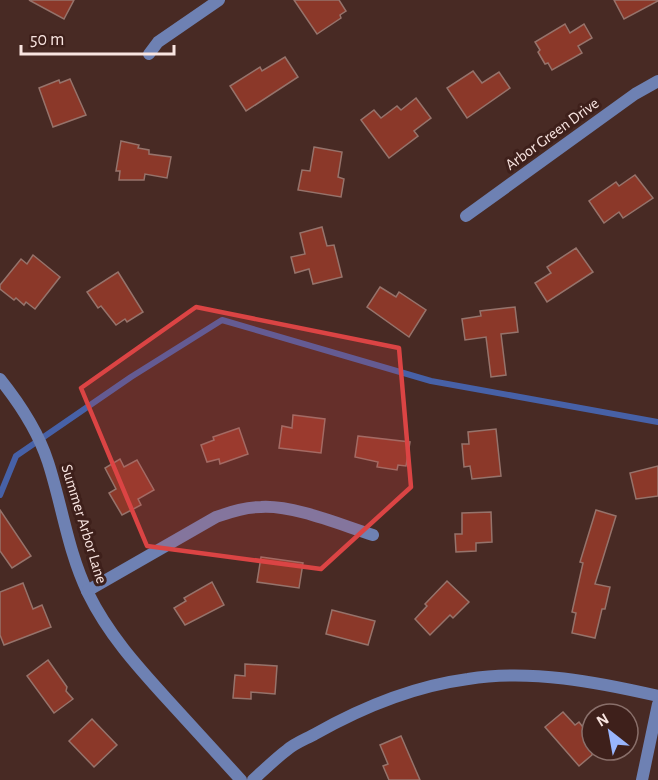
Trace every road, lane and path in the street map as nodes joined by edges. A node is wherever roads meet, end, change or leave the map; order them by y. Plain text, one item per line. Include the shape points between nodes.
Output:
1 (219, 0) edge
2 (149, 54) dead end
3 (658, 81) edge
4 (466, 216) dead end
5 (0, 379) edge
6 (374, 535) dead end
7 (87, 591) junction
8 (658, 696) edge
9 (658, 704) edge
10 (241, 780) edge
11 (253, 780) edge
12 (642, 780) edge

1 - 2 street via 158,42
3 - 4 street, Arbor Green Drive
5 - 7 street, Summer Arbor Lane via 34,428 48,460
6 - 7 street via 285,508 238,509 216,517
7 - 10 street, Summer Arbor Lane via 124,652
8 - 11 street via 568,679 469,678 429,687 333,723 289,748
9 - 12 street

